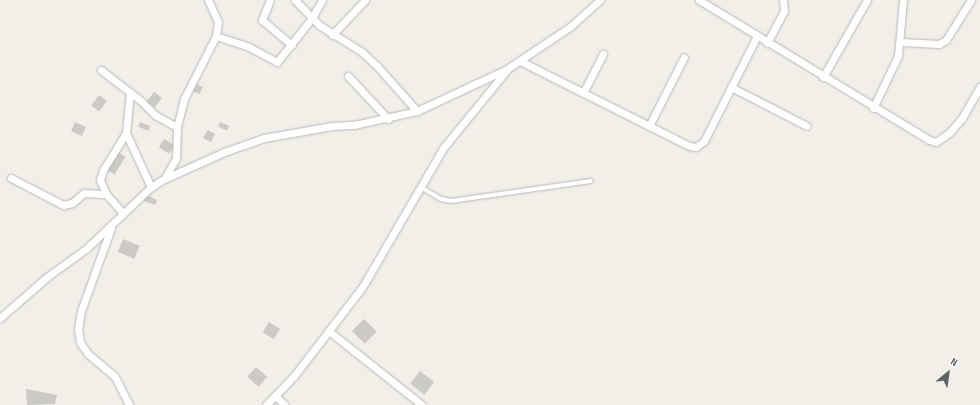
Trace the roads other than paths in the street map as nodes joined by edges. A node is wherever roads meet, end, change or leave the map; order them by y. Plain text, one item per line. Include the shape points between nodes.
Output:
1 (208, 0) edge
2 (270, 0) edge
3 (295, 0) edge
4 (322, 0) edge
5 (600, 0) edge
6 (699, 0) edge
7 (784, 0) edge
8 (867, 0) edge
9 (903, 0) edge
10 (971, 0) edge
11 (361, 1) edge
12 (312, 18) junction
13 (332, 35) junction
14 (216, 36) junction
15 (757, 36) junction
16 (767, 42) junction
17 (901, 42) junction
18 (292, 45) junction
19 (603, 54) dead end
20 (684, 57) dead end
21 (520, 61) junction
22 (507, 69) junction
23 (101, 70) dead end
24 (348, 76) dead end
25 (823, 77) junction
26 (731, 87) junction
27 (980, 87) edge
28 (130, 93) junction
29 (583, 93) junction
30 (873, 108) junction
31 (417, 111) junction
32 (388, 119) junction
33 (648, 126) junction
34 (807, 126) dead end
35 (177, 127) junction
36 (126, 133) junction
37 (10, 178) dead end
38 (164, 179) junction
39 (590, 181) dead end
40 (151, 187) junction
41 (422, 187) junction
42 (106, 194) junction
43 (123, 213) junction
44 (112, 226) junction
45 (0, 318) edge
46 (330, 332) junction
47 (275, 396) junction
48 (129, 405) edge
49 (266, 405) edge
50 (285, 405) edge
51 (421, 405) edge

1 - 14 street via 218,22
2 - 18 street via 262,20
3 - 12 street
4 - 12 street
5 - 21 street via 571,26
6 - 15 street
7 - 16 street via 784,11
8 - 25 street
9 - 17 street
10 - 17 street via 946,40 939,44
11 - 13 street
12 - 13 street
12 - 18 street
13 - 31 street via 362,52
14 - 18 street via 249,47 277,62
14 - 35 street via 184,98
15 - 16 street
15 - 26 street
16 - 25 street
17 - 30 street via 898,56
19 - 29 street
20 - 33 street
21 - 22 street
21 - 29 street
22 - 31 street
22 - 41 street via 444,147
23 - 28 street
24 - 32 street
25 - 30 street
26 - 33 street via 704,141 696,147
26 - 34 street
27 - 30 street via 962,118 949,133 936,142
28 - 35 street via 155,115
28 - 36 street
29 - 33 street
31 - 32 street
32 - 38 street via 264,138 224,152
35 - 38 street via 176,158
36 - 40 street
36 - 42 street via 103,170 100,180
37 - 42 street via 69,205 84,193
38 - 40 street
39 - 41 lane via 451,201 441,199
40 - 43 street
41 - 46 street via 384,253
42 - 43 street
43 - 44 street
44 - 45 street
44 - 48 street via 80,311 78,329 80,342 88,354 115,378
46 - 47 street
46 - 51 street
47 - 49 street
47 - 50 street

